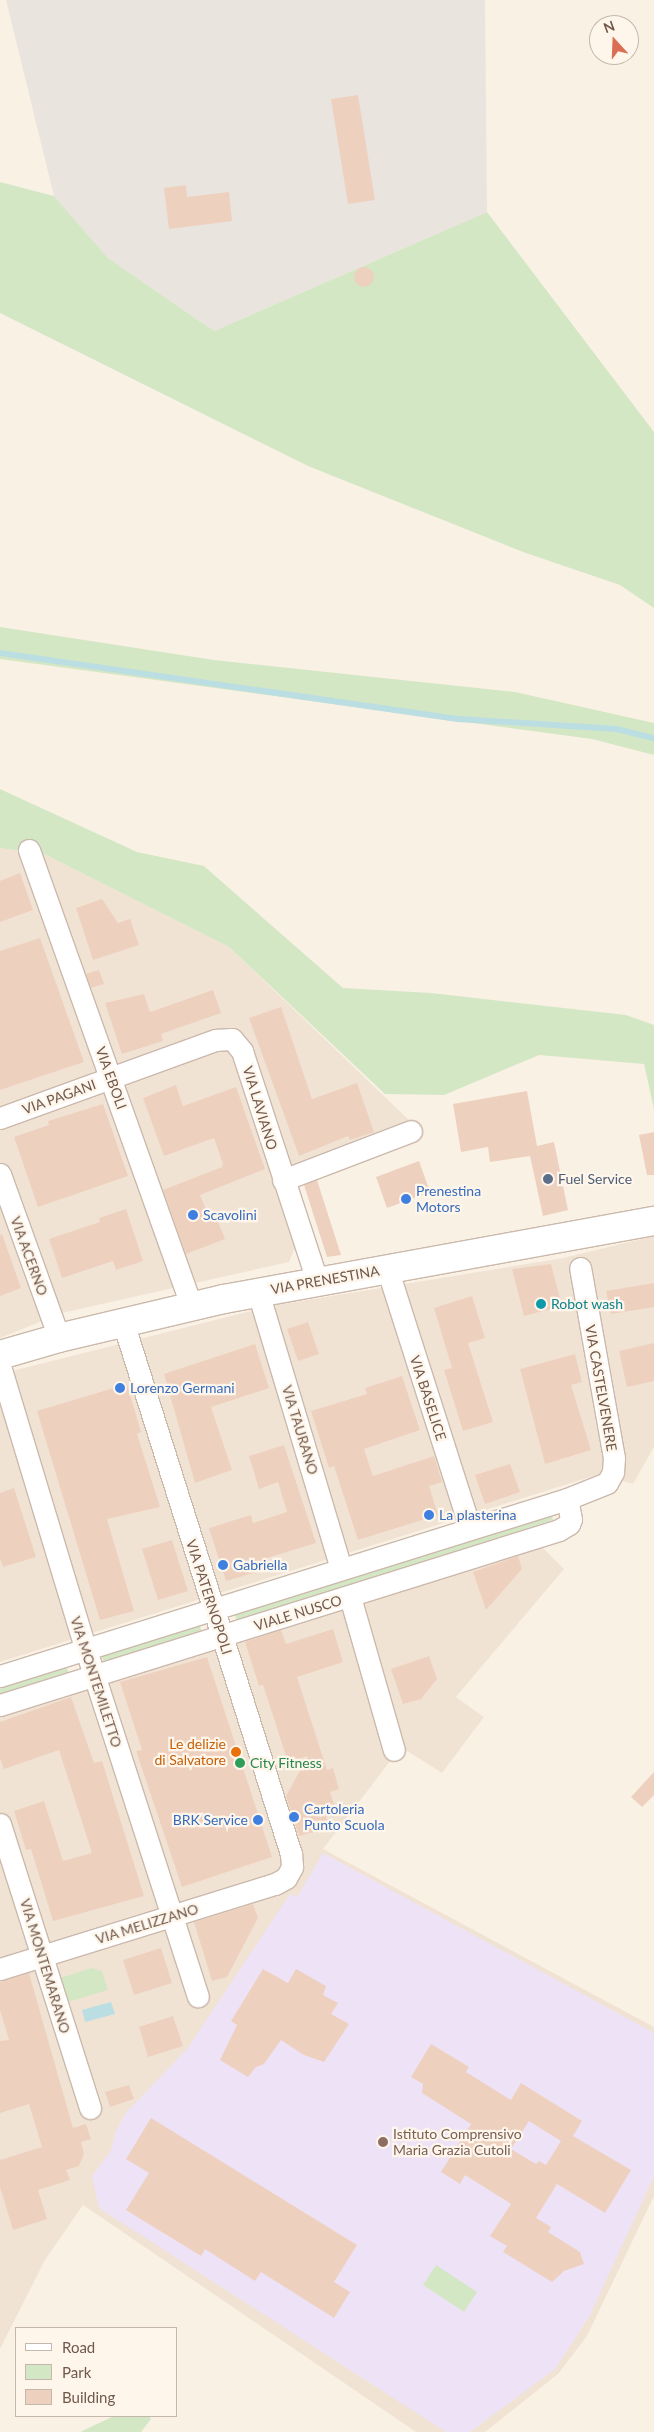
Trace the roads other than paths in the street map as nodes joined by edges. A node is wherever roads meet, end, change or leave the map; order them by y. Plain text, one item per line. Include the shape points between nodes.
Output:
1 (29, 850) dead end
2 (232, 1039) joint
3 (111, 1078) junction
4 (0, 1118) edge
5 (410, 1131) dead end
6 (0, 1174) edge
7 (283, 1180) junction
8 (654, 1221) edge
9 (387, 1268) junction
10 (580, 1268) dead end
11 (317, 1281) junction
12 (258, 1292) junction
13 (191, 1306) junction
14 (122, 1322) junction
15 (58, 1338) junction
16 (0, 1355) edge
17 (0, 1366) edge
18 (611, 1478) joint
19 (567, 1499) junction
20 (470, 1528) junction
21 (341, 1568) junction
22 (350, 1597) junction
23 (213, 1610) junction
24 (222, 1637) junction
25 (86, 1650) junction
26 (0, 1676) edge
27 (94, 1676) junction
28 (0, 1705) edge
29 (394, 1750) dead end
30 (0, 1824) edge
31 (291, 1873) joint
32 (171, 1916) junction
33 (43, 1956) junction
34 (0, 1969) edge
35 (198, 1996) dead end
36 (90, 2108) dead end

1 - 3 street, VIA EBOLI
2 - 3 street, VIA PAGANI via 216,1040
2 - 7 street, VIA LAVIANO via 242,1051
3 - 4 street, VIA PAGANI
3 - 13 street, VIA EBOLI
5 - 7 street
6 - 15 street, VIA ACERNO
7 - 11 street, VIA LAVIANO
8 - 9 main road, VIA PRENESTINA via 550,1242
9 - 11 main road, VIA PRENESTINA
9 - 20 street, VIA BASELICE
10 - 18 street, VIA CASTELVENERE via 614,1458
11 - 12 main road, VIA PRENESTINA
12 - 13 main road, VIA PRENESTINA
12 - 21 street, VIA TAURANO
13 - 14 main road, VIA PRENESTINA
14 - 15 main road, VIA PRENESTINA
14 - 23 street, VIA PATERNOPOLI
15 - 16 main road, VIA PRENESTINA
17 - 25 street, VIA MONTEMILETTO
18 - 19 street, VIALE NUSCO via 601,1487
19 - 20 street, VIALE NUSCO
19 - 22 street, VIALE NUSCO via 571,1519 559,1530
20 - 21 street, VIALE NUSCO
21 - 23 street, VIALE NUSCO
22 - 24 street, VIALE NUSCO
22 - 29 street
23 - 24 street, VIA PATERNOPOLI
23 - 25 street, VIALE NUSCO
24 - 27 street, VIALE NUSCO
24 - 31 street, VIA PATERNOPOLI via 291,1854
25 - 26 street, VIALE NUSCO
25 - 27 street, VIA MONTEMILETTO
27 - 28 street, VIALE NUSCO
27 - 32 street, VIA MONTEMILETTO
30 - 33 street, VIA MONTEMARANO
31 - 32 street, VIA MELIZZANO via 275,1884
32 - 33 street, VIA MELIZZANO
32 - 35 street, VIA MONTEMILETTO
33 - 34 street, VIA MELIZZANO
33 - 36 street, VIA MONTEMARANO

